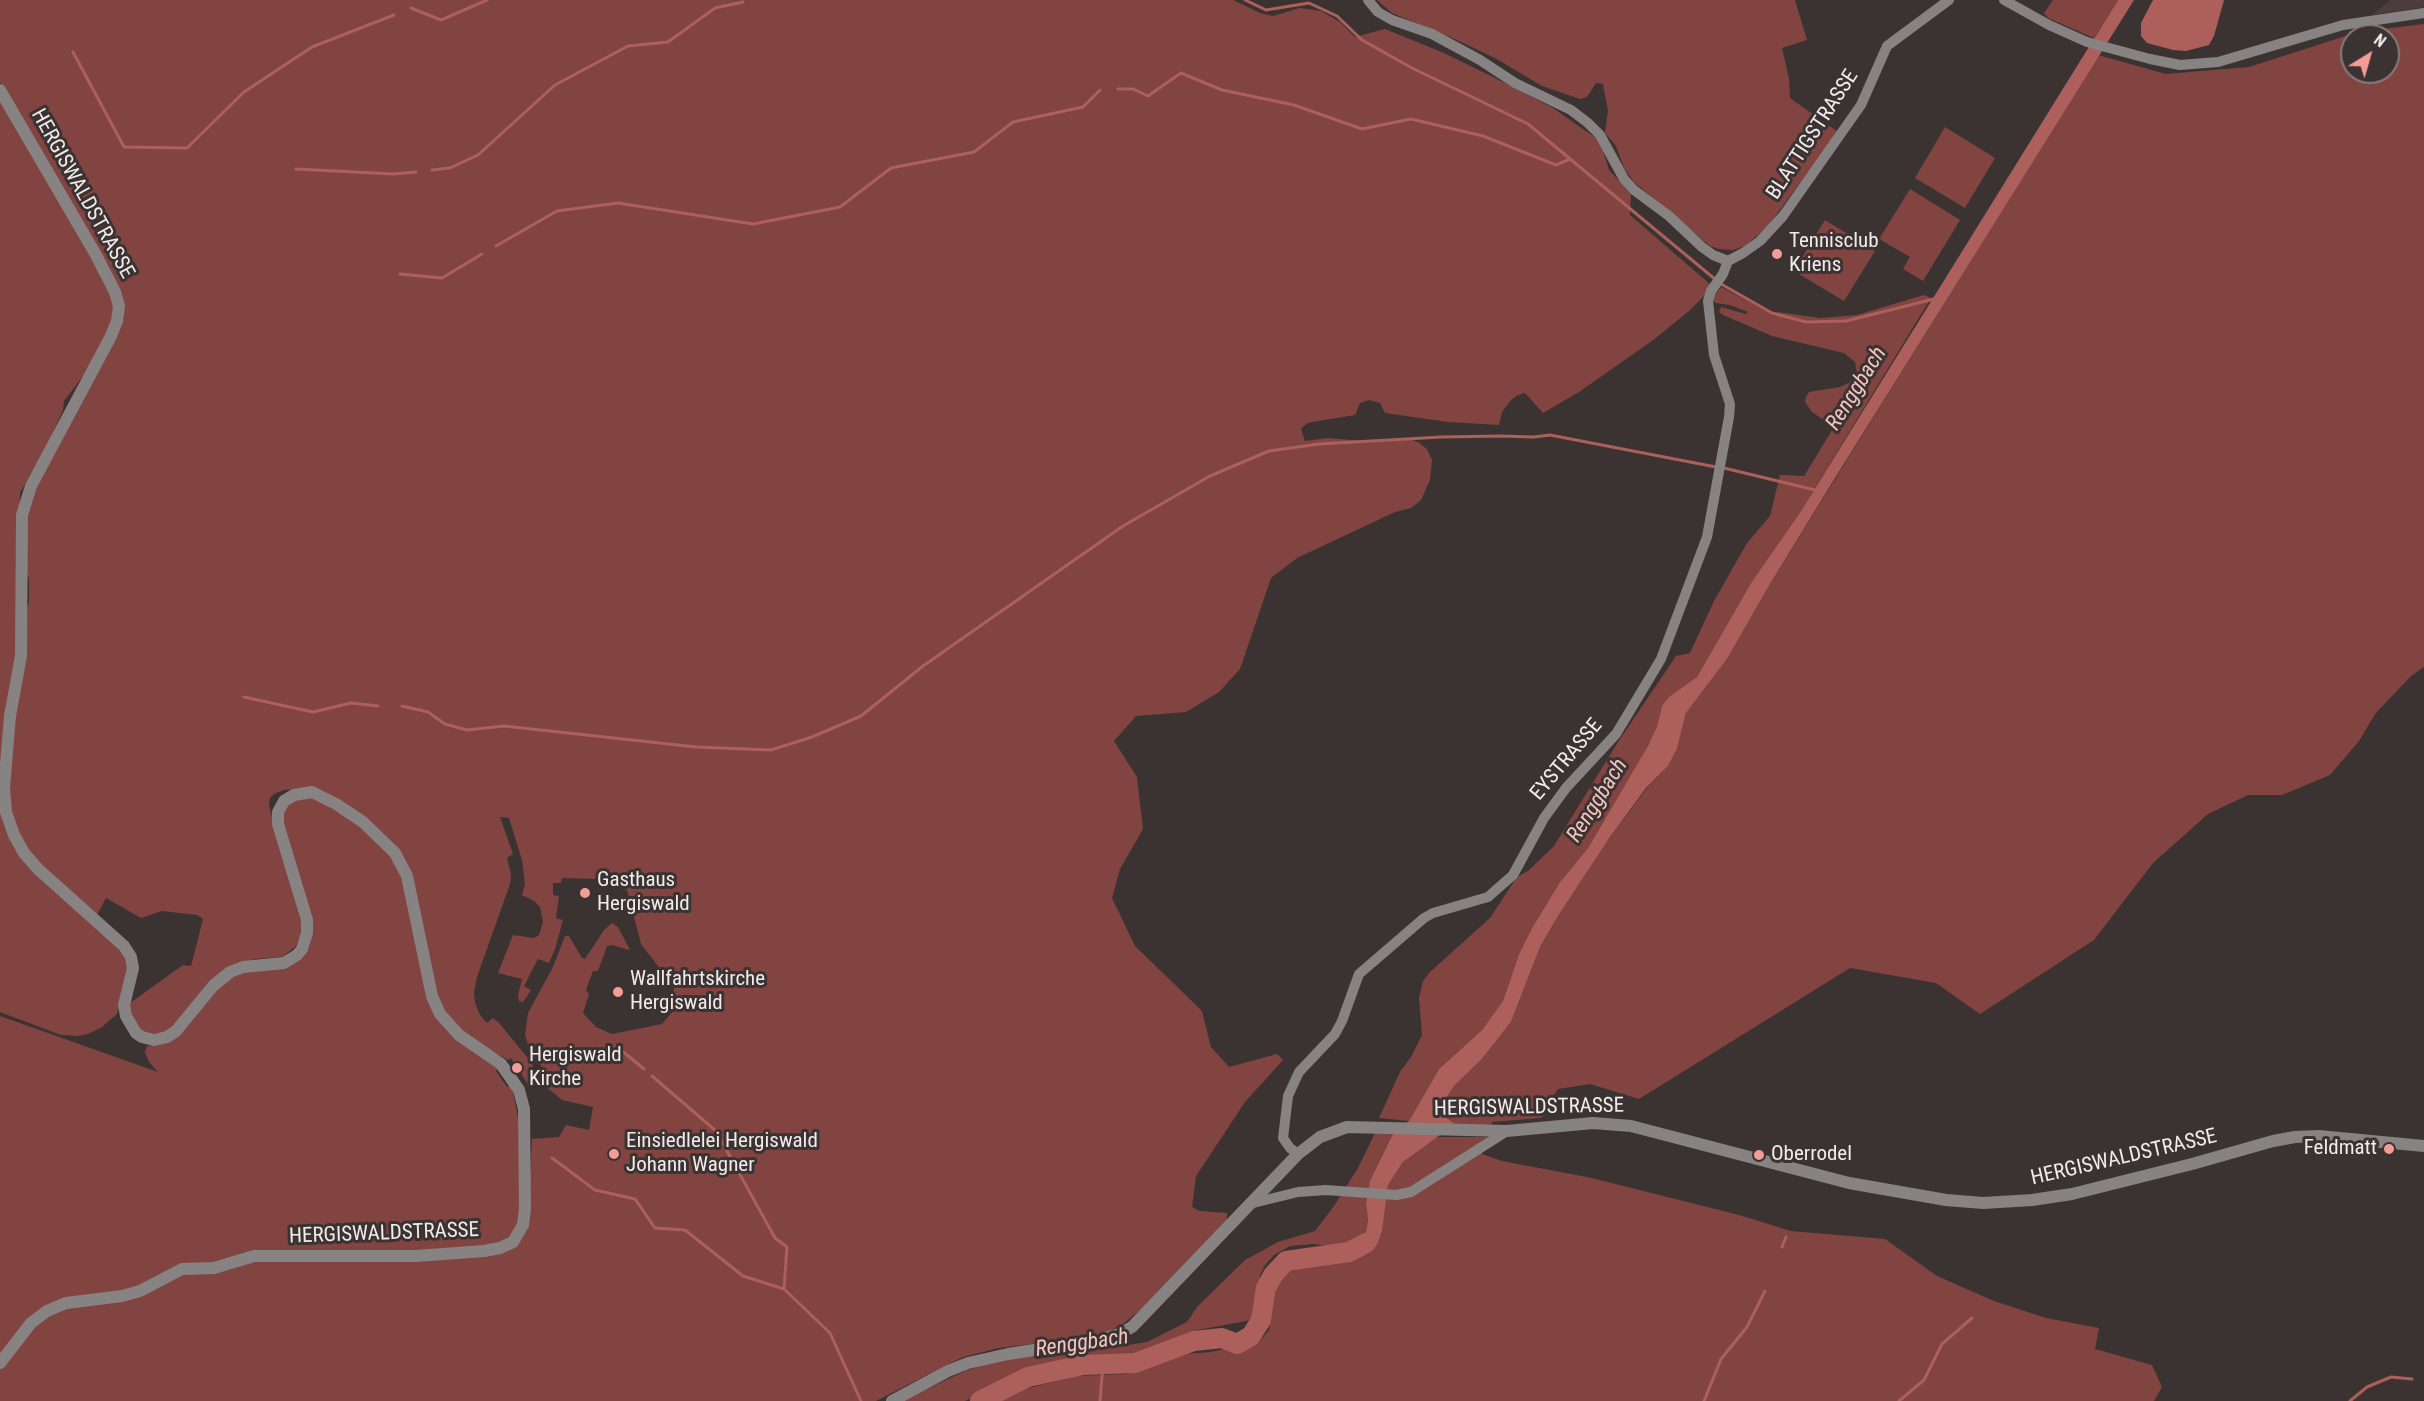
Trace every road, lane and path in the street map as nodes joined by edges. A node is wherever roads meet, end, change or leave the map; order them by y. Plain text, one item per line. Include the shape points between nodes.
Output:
1 (1368, 0) edge
2 (1949, 0) edge
3 (2004, 0) edge
4 (2424, 13) edge
5 (0, 90) edge
6 (1728, 261) junction
7 (1507, 1131) junction
8 (2424, 1146) edge
9 (1298, 1154) junction
10 (1253, 1203) junction
11 (0, 1364) edge
12 (892, 1401) edge

1 - 6 street via 1392,20 1432,34 1588,123 1600,135 1634,190 1702,247
2 - 6 street, BLATTIGSTRASSE via 1887,46 1861,105 1783,216 1761,241
3 - 4 street via 2087,42 2180,65 2218,62 2343,25
5 - 11 street, HERGISWALDSTRASSE via 96,255 119,306 111,336 31,486 22,515 21,656 10,716 4,788 6,812 14,835 38,869 124,946 133,969 124,1005 126,1017 136,1033 154,1040 176,1031 213,986 230,972 284,963 302,950 307,920 278,824 278,812 284,801 300,793 318,794 363,822 388,845 404,868 432,996 440,1014 459,1035 501,1064 519,1090 524,1109 525,1209 523,1225 513,1242 500,1248 416,1256 254,1256 214,1268 182,1269 122,1296 66,1303 31,1323
6 - 9 street, EYSTRASSE via 1708,301 1714,355 1730,404 1729,417 1707,537 1661,659 1616,734 1544,818 1513,875 1488,897 1424,918 1359,974 1335,1034 1299,1072 1288,1096 1283,1138
7 - 8 street, HERGISWALDSTRASSE via 1593,1123 1631,1126 1849,1183 1983,1203 2072,1194 2295,1137
7 - 9 street, HERGISWALDSTRASSE via 1347,1127 1320,1137
7 - 10 street via 1411,1192 1396,1195 1326,1190
9 - 10 street, HERGISWALDSTRASSE
10 - 12 street, HERGISWALDSTRASSE via 1132,1327 1098,1340 968,1363

